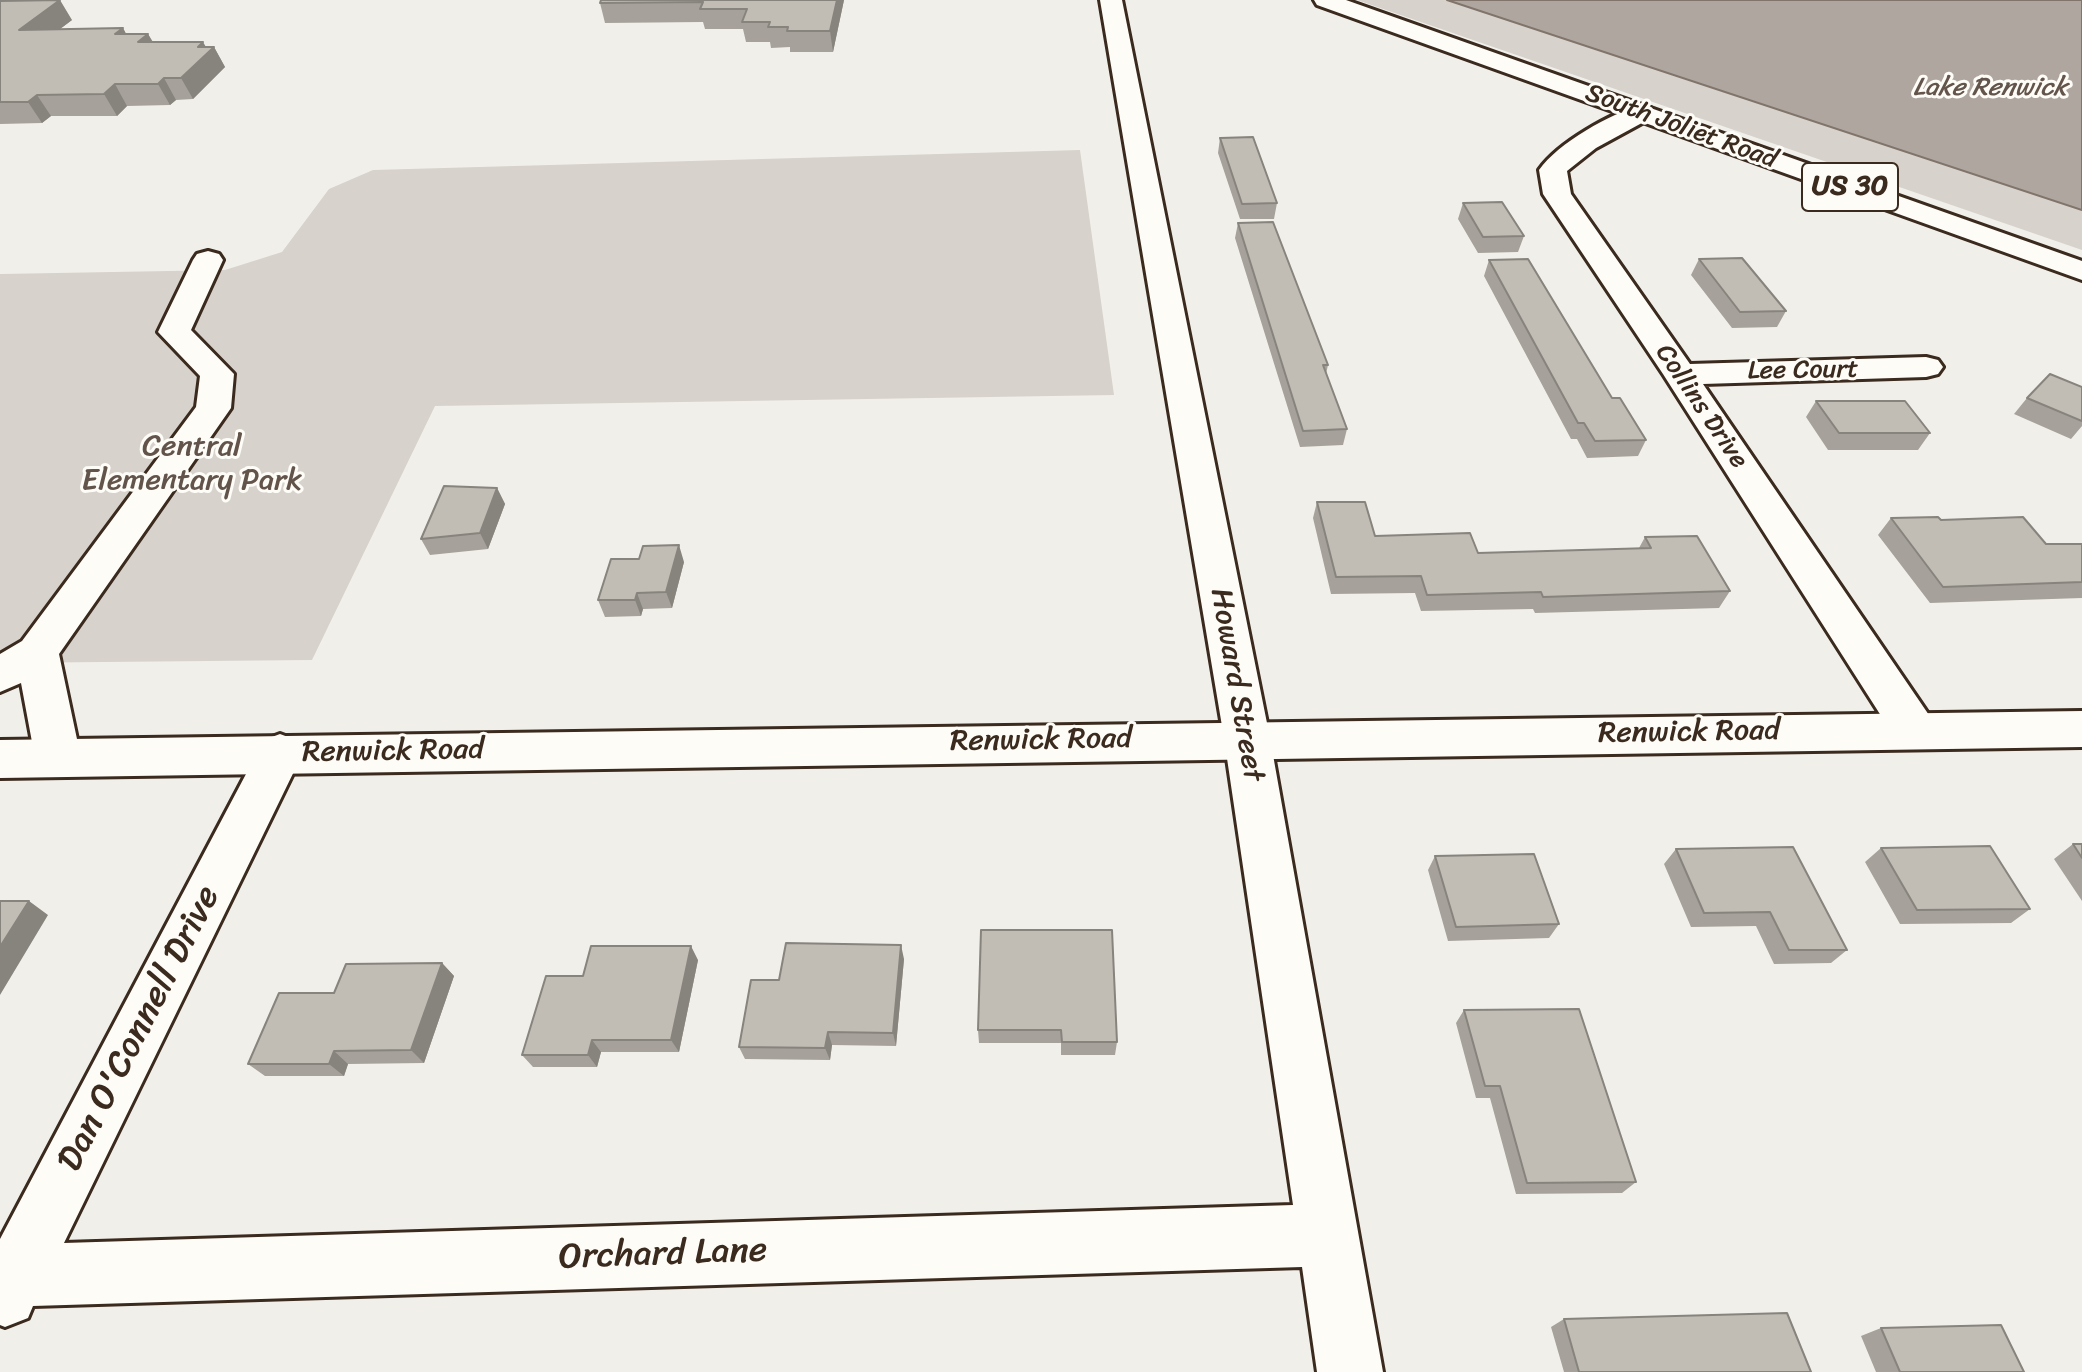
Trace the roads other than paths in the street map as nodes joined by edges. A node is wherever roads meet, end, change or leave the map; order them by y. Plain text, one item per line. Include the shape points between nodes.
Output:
1 (1111, 0) edge
2 (1325, 0) edge
3 (1642, 113) junction
4 (208, 260) dead end
5 (2082, 271) edge
6 (1926, 367) dead end
7 (1680, 374) junction
8 (37, 652) junction
9 (0, 675) edge
10 (2082, 729) edge
11 (1915, 731) junction
12 (1247, 738) junction
13 (280, 753) junction
14 (58, 758) junction
15 (0, 759) edge
16 (1326, 1235) junction
17 (5, 1285) edge
18 (1350, 1372) edge

1 - 12 street, Howard Street
2 - 3 street, South Joliet Road / US 30
3 - 5 street, South Joliet Road / US 30
3 - 7 street, Collins Drive via 1565,157 1553,170 1557,194
4 - 8 street via 174,332 217,374 213,408
6 - 7 street, Lee Court
7 - 11 street, Collins Drive
8 - 9 street
8 - 14 street
10 - 11 street, Renwick Road
11 - 12 street, Renwick Road
12 - 13 street, Renwick Road
12 - 16 street, Howard Street
13 - 14 street, Renwick Road
13 - 17 street, Dan O'Connell Drive
14 - 15 street, Renwick Road
16 - 17 street, Orchard Lane
16 - 18 street, Howard Street

